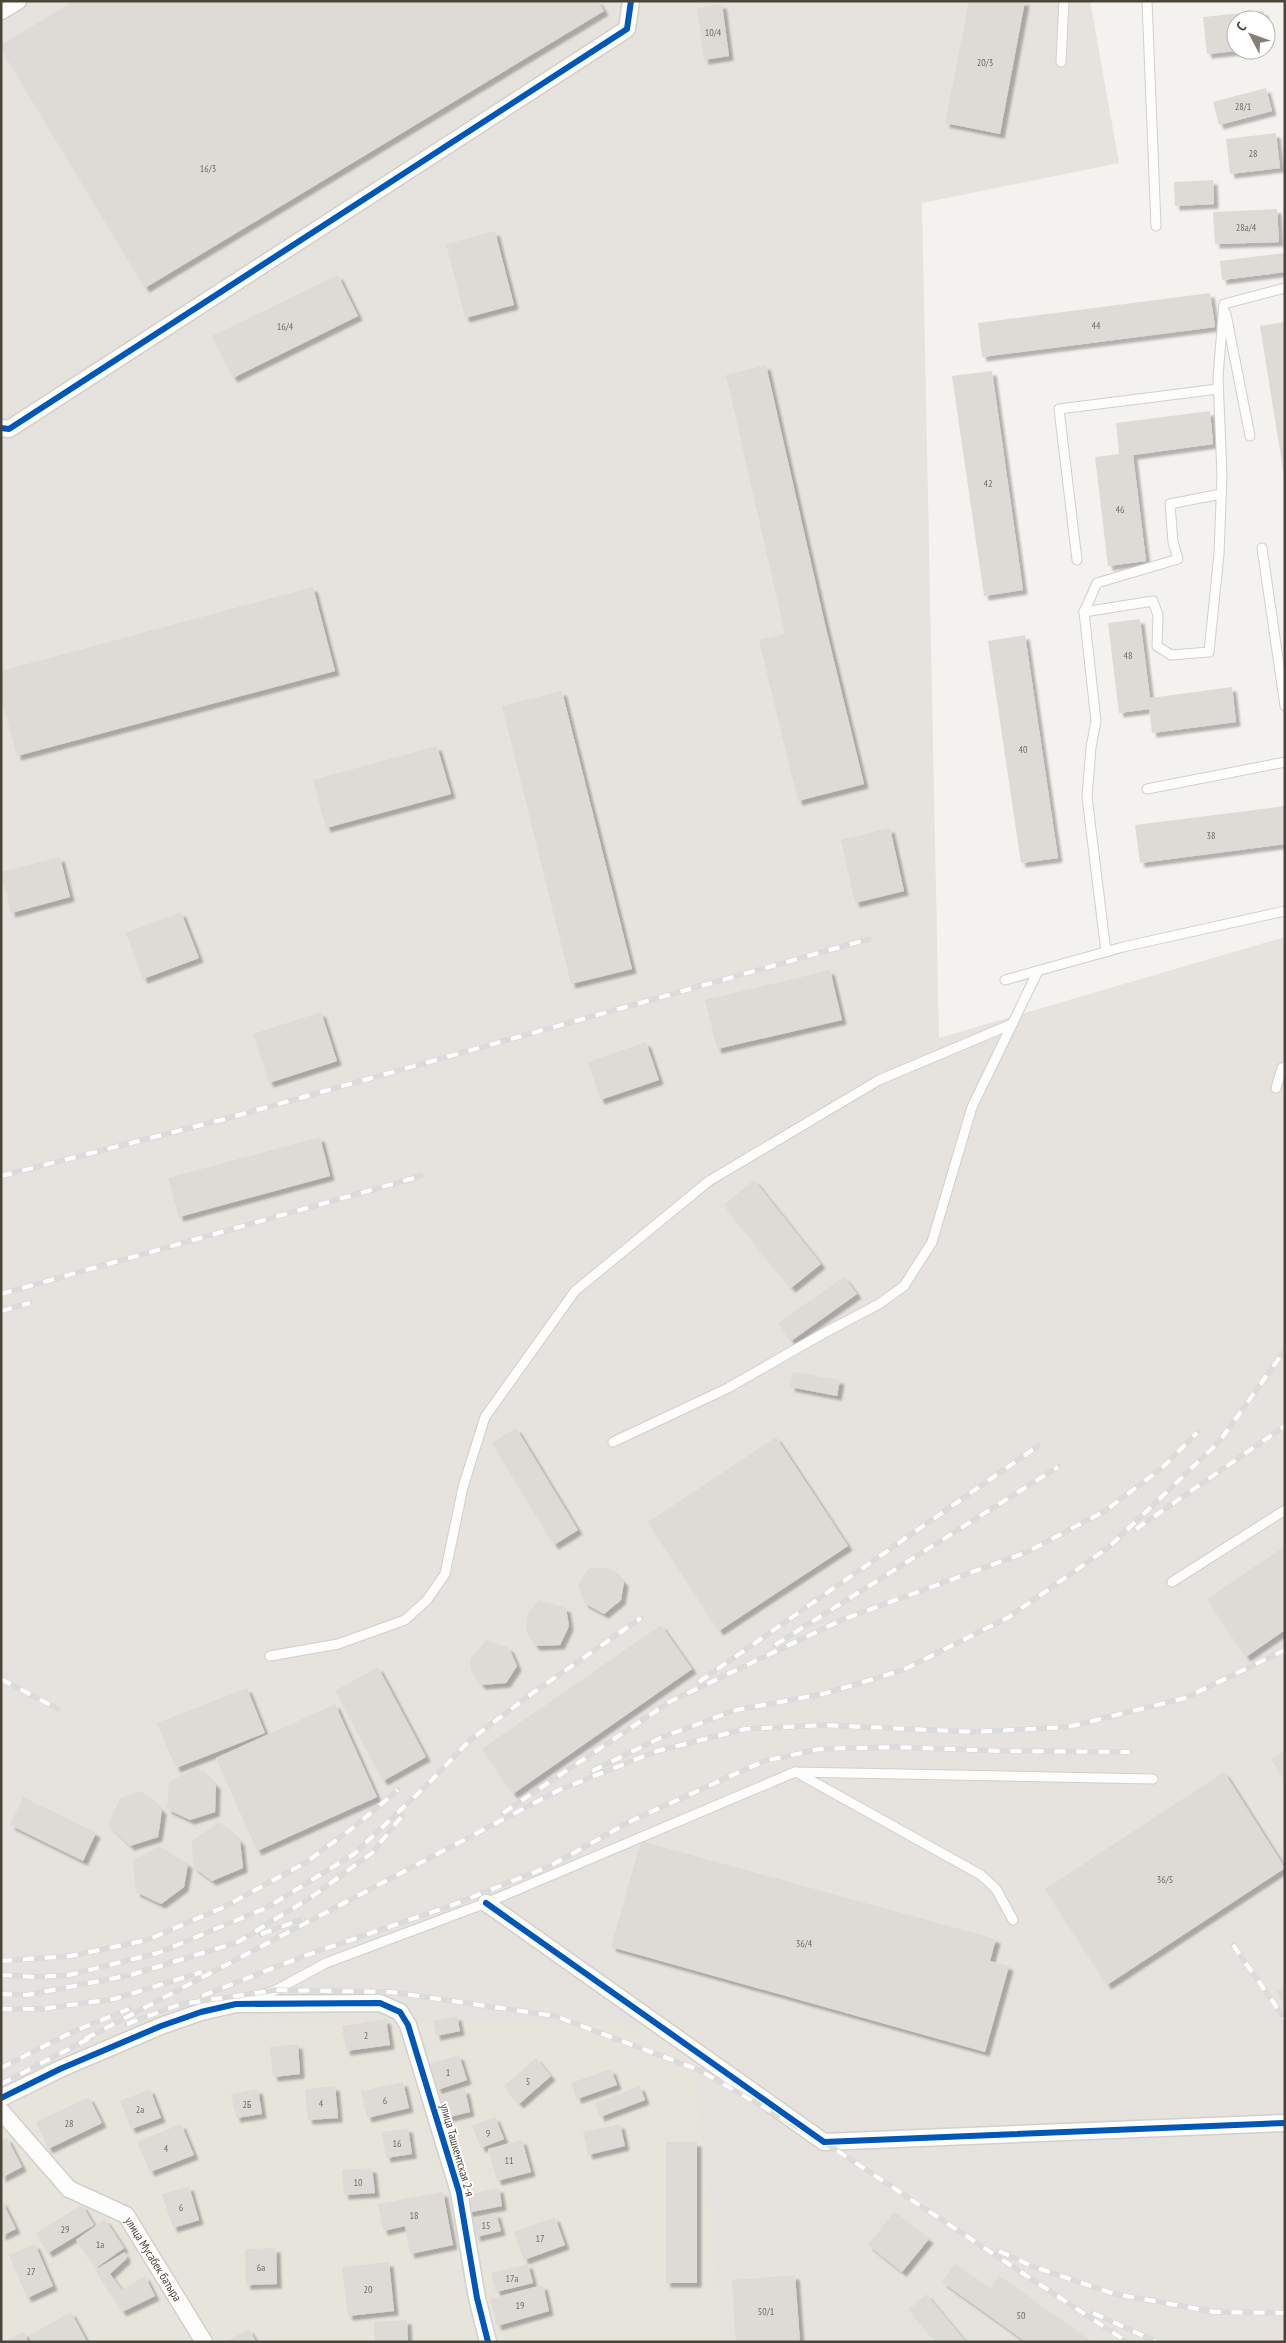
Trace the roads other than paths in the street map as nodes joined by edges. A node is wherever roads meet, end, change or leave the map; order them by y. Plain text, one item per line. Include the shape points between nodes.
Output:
1 (18, 1) edge
2 (631, 1) edge
3 (1064, 1) edge
4 (1148, 1) edge
5 (1, 11) edge
6 (1061, 62) dead end
7 (1156, 226) dead end
8 (1285, 288) edge
9 (1224, 304) junction
10 (1218, 389) junction
11 (1, 428) edge
12 (1250, 436) dead end
13 (1221, 494) junction
14 (1262, 548) dead end
15 (1076, 560) dead end
16 (1084, 612) junction
17 (1285, 706) edge
18 (1285, 762) edge
19 (1147, 790) dead end
20 (1285, 912) edge
21 (1106, 952) junction
22 (1038, 971) junction
23 (1005, 980) dead end
24 (1012, 1024) junction
25 (1285, 1067) edge
26 (1276, 1088) dead end
27 (613, 1442) dead end
28 (1285, 1510) edge
29 (1172, 1582) dead end
30 (270, 1656) dead end
31 (795, 1772) junction
32 (1153, 1779) dead end
33 (486, 1903) junction
34 (1013, 1920) dead end
35 (236, 2004) junction
36 (1, 2098) edge
37 (1, 2111) edge
38 (1285, 2123) edge
39 (204, 2342) edge
40 (488, 2342) edge

1 - 5 street
2 - 11 street via 627,29 9,429
3 - 6 lane
4 - 7 lane
8 - 9 lane
9 - 10 lane
9 - 12 lane
10 - 13 lane
10 - 15 lane via 1059,409
13 - 16 lane via 1170,504 1173,542 1178,559 1097,583
13 - 16 lane via 1219,554 1209,652 1171,655 1156,646 1158,615 1154,601
14 - 17 lane
16 - 21 lane via 1096,721 1087,797
18 - 19 lane
20 - 21 lane
21 - 22 lane
22 - 23 lane
22 - 24 lane
24 - 27 lane via 972,1107 932,1242 904,1286 879,1304 728,1388
24 - 30 lane via 880,1080 709,1180 575,1291 486,1417 463,1487 445,1574 427,1600 405,1620 338,1644
25 - 26 lane
28 - 29 lane
31 - 32 lane
31 - 33 lane
31 - 34 lane via 982,1875 996,1889
33 - 35 lane via 326,1962 276,1990
33 - 38 street via 824,2142
35 - 36 street via 161,2026
35 - 40 street, улица Ташкентская 2-я via 380,2003 400,2012 408,2025 459,2192
37 - 39 street, улица Мусабек батыра via 69,2190 126,2215

